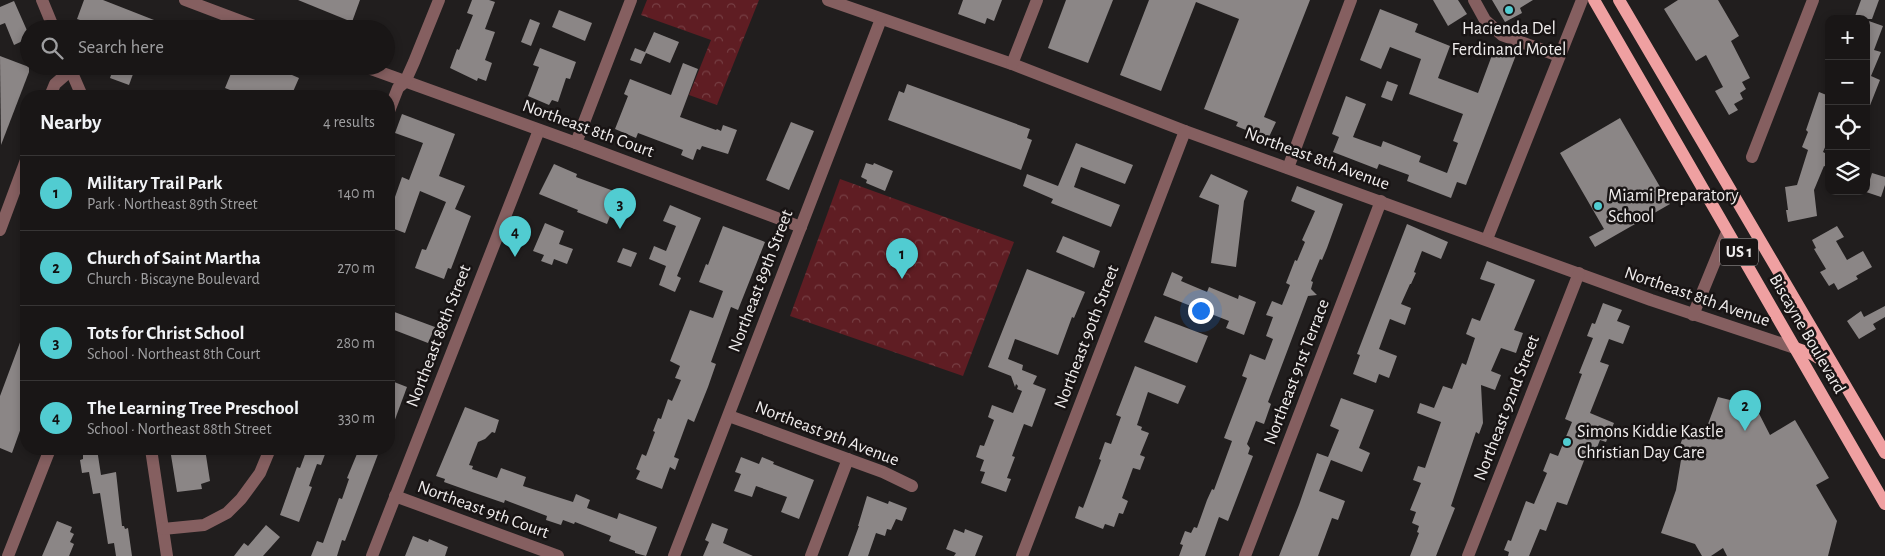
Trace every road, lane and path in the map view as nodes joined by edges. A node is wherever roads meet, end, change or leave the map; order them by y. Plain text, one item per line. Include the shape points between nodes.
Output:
1 (42, 0) edge
2 (185, 0) edge
3 (439, 0) edge
4 (631, 0) edge
5 (828, 0) edge
6 (1037, 0) edge
7 (1351, 0) edge
8 (1474, 0) edge
9 (1582, 0) edge
10 (1594, 0) edge
11 (1619, 0) edge
12 (1813, 0) edge
13 (218, 6) edge
14 (881, 19) junction
15 (50, 20) edge
16 (245, 20) edge
17 (1560, 56) junction
18 (1012, 64) junction
19 (63, 75) edge
20 (73, 75) edge
21 (387, 75) edge
22 (405, 82) junction
23 (52, 90) edge
24 (79, 90) edge
25 (395, 96) edge
26 (539, 130) junction
27 (1186, 131) junction
28 (576, 143) junction
29 (1752, 157) dead end
30 (1288, 168) junction
31 (20, 176) edge
32 (1381, 201) junction
33 (800, 227) junction
34 (0, 230) edge
35 (1727, 232) junction
36 (1487, 239) junction
37 (1579, 273) junction
38 (1693, 314) junction
39 (1794, 348) junction
40 (1836, 369) junction
41 (729, 416) junction
42 (1885, 453) edge
43 (48, 455) edge
44 (152, 455) edge
45 (268, 455) edge
46 (848, 459) junction
47 (912, 486) dead end
48 (395, 496) junction
49 (1885, 504) edge
50 (163, 529) junction
51 (8, 556) edge
52 (167, 556) edge
53 (372, 556) edge
54 (558, 556) edge
55 (674, 556) edge
56 (811, 556) edge
57 (1022, 556) edge
58 (1245, 556) edge
59 (1468, 556) edge

1 - 15 street
2 - 13 street
3 - 22 street
4 - 28 street
5 - 14 street, Northeast 8th Avenue
6 - 18 street
7 - 30 street
8 - 17 street via 1485,20 1502,35
9 - 17 street
10 - 35 main road, Biscayne Boulevard / US 1
11 - 40 main road, Biscayne Boulevard / US 1
12 - 29 street
13 - 16 street
14 - 18 street, Northeast 8th Avenue
14 - 33 street, Northeast 89th Street
17 - 36 street
18 - 27 street, Northeast 8th Avenue
19 - 23 street
20 - 24 street
21 - 22 street, Northeast 8th Court
22 - 25 street
22 - 26 street, Northeast 8th Court
26 - 28 street, Northeast 8th Court
26 - 48 street, Northeast 88th Street
27 - 30 street, Northeast 8th Avenue
27 - 57 street, Northeast 90th Street
28 - 33 street, Northeast 8th Court
30 - 32 street, Northeast 8th Avenue
31 - 34 street
32 - 36 street, Northeast 8th Avenue
32 - 58 street, Northeast 91st Terrace
33 - 41 street, Northeast 89th Street
35 - 38 street
35 - 39 main road, Biscayne Boulevard / US 1
36 - 37 street, Northeast 8th Avenue
37 - 38 street, Northeast 8th Avenue
37 - 59 street, Northeast 92nd Street
38 - 39 street, Northeast 8th Avenue
39 - 40 main road via 1812,354
39 - 49 main road, Biscayne Boulevard / US 1
40 - 42 main road, Biscayne Boulevard / US 1
41 - 46 street, Northeast 9th Avenue
41 - 55 street, Northeast 89th Street
43 - 51 street
44 - 50 street
45 - 50 street via 260,473 227,513 204,525
46 - 47 street, Northeast 9th Avenue
46 - 56 street
48 - 53 street, Northeast 88th Street
48 - 54 street, Northeast 9th Court
50 - 52 street

